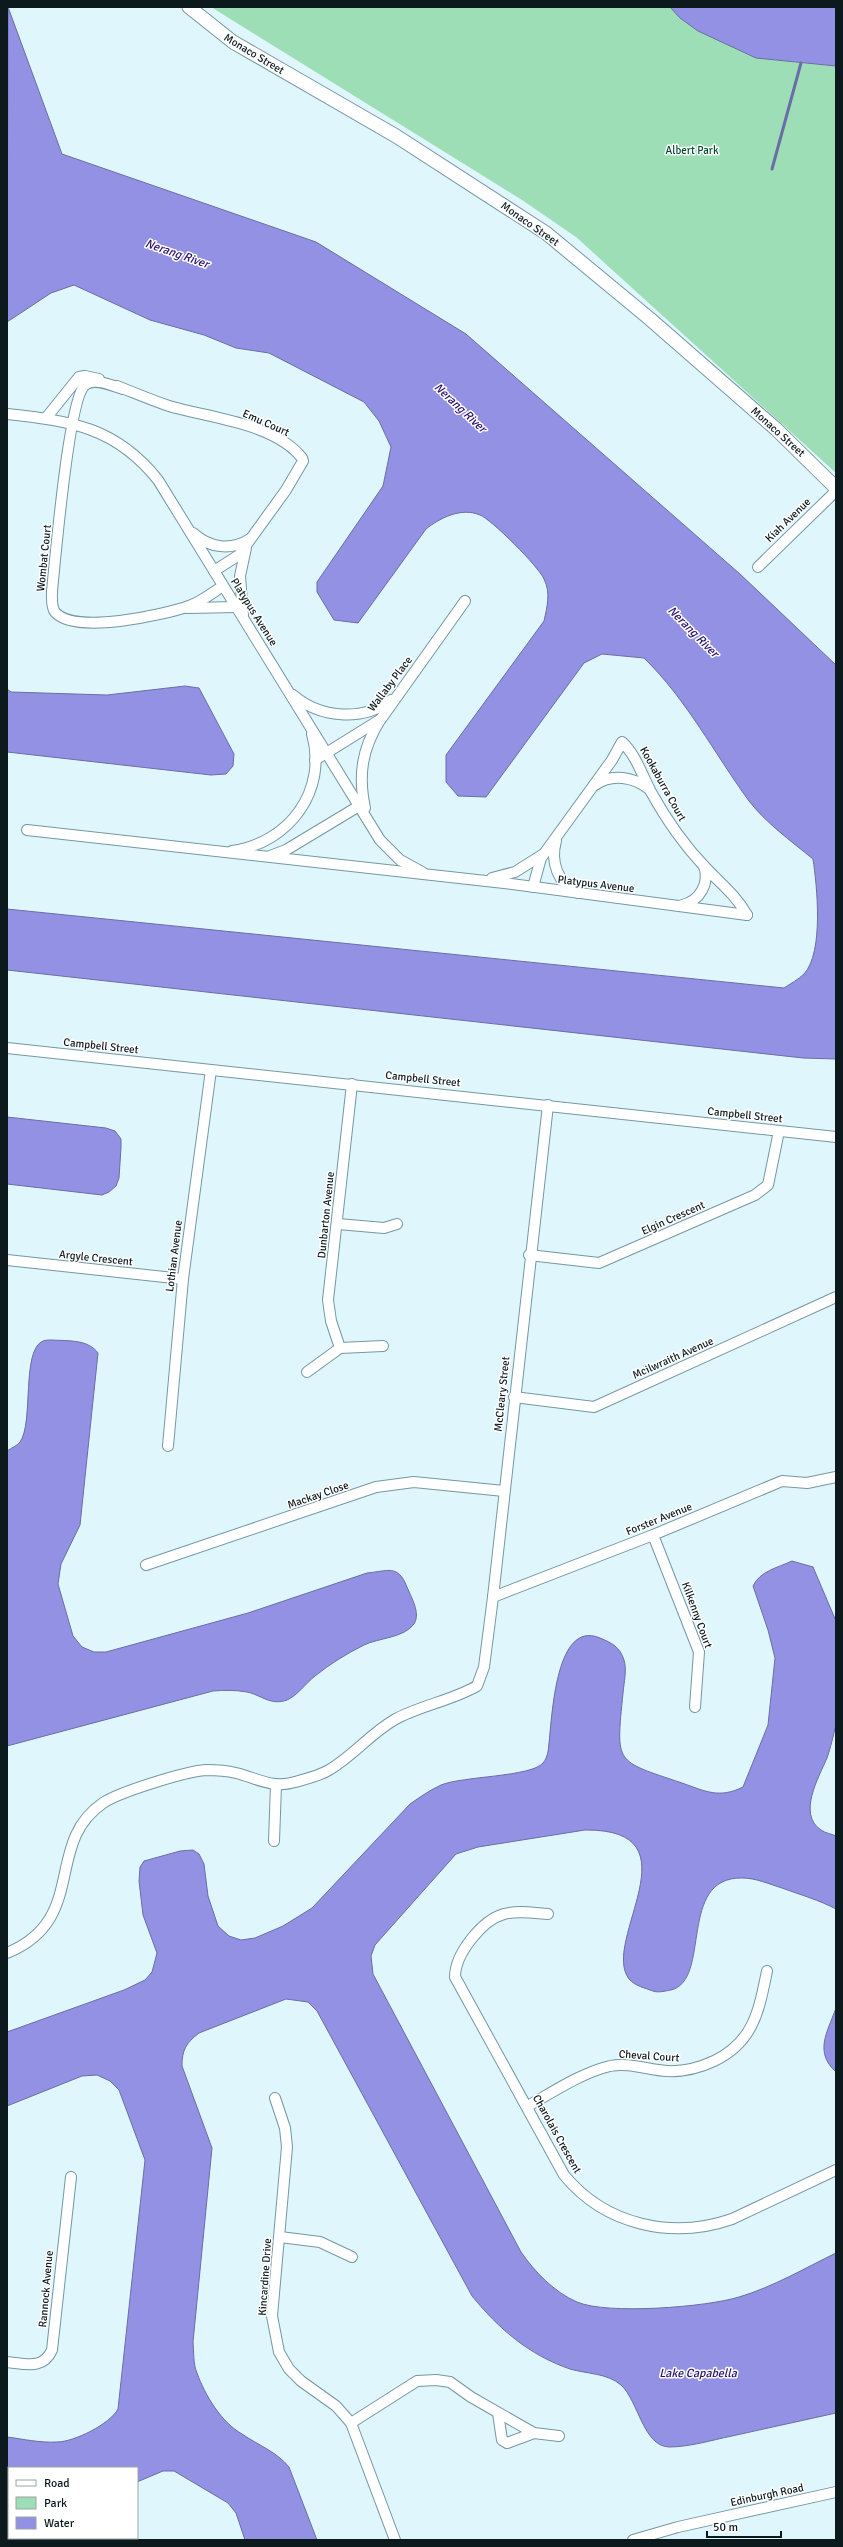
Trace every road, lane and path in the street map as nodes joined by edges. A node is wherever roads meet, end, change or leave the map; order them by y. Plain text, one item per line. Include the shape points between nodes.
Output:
1 (189, 7) edge
2 (123, 389) junction
3 (7, 414) edge
4 (46, 418) junction
5 (73, 423) junction
6 (836, 489) edge
7 (186, 526) junction
8 (250, 540) junction
9 (758, 567) dead end
10 (214, 570) junction
11 (223, 586) junction
12 (465, 602) dead end
13 (237, 607) junction
14 (183, 608) junction
15 (243, 618) junction
16 (286, 687) junction
17 (400, 693) junction
18 (382, 717) junction
19 (305, 718) junction
20 (327, 753) junction
21 (315, 760) junction
22 (592, 789) junction
23 (650, 791) junction
24 (361, 804) junction
25 (27, 830) dead end
26 (559, 834) junction
27 (548, 849) junction
28 (220, 852) junction
29 (261, 857) junction
30 (704, 866) junction
31 (441, 877) junction
32 (480, 881) junction
33 (533, 887) junction
34 (584, 895) junction
35 (678, 906) junction
36 (747, 915) joint
37 (7, 1048) edge
38 (211, 1070) junction
39 (352, 1084) junction
40 (548, 1105) junction
41 (780, 1131) junction
42 (836, 1137) edge
43 (338, 1224) junction
44 (397, 1224) dead end
45 (529, 1255) junction
46 (7, 1260) edge
47 (183, 1279) junction
48 (836, 1297) edge
49 (383, 1346) dead end
50 (340, 1348) junction
51 (307, 1372) dead end
52 (514, 1397) junction
53 (168, 1446) dead end
54 (836, 1477) edge
55 (504, 1491) junction
56 (653, 1535) junction
57 (146, 1565) dead end
58 (493, 1596) junction
59 (694, 1707) dead end
60 (276, 1785) junction
61 (274, 1840) dead end
62 (548, 1914) dead end
63 (7, 1953) edge
64 (767, 1971) dead end
65 (275, 2098) dead end
66 (528, 2106) junction
67 (836, 2170) edge
68 (71, 2178) dead end
69 (280, 2237) junction
70 (352, 2257) dead end
71 (7, 2362) edge
72 (498, 2413) junction
73 (351, 2423) junction
74 (534, 2433) junction
75 (559, 2436) dead end
76 (836, 2492) edge
77 (395, 2540) edge
78 (633, 2540) edge

1 - 6 street, Monaco Street via 233,42 396,136 546,233 776,428
2 - 4 street, Emu Court via 99,379 81,376
2 - 5 street, Emu Court via 94,382 86,384 78,396
2 - 8 street, Emu Court via 170,406 253,429 282,442 298,454 303,461 295,476
3 - 4 street, Platypus Avenue
4 - 5 street, Platypus Avenue
5 - 7 street, Platypus Avenue via 108,435 132,452 158,480
5 - 14 street, Wombat Court via 66,458 52,591 55,611 69,619 107,623
6 - 9 street, Kiah Avenue
7 - 8 street via 199,538 216,546 239,545
7 - 10 street, Platypus Avenue
8 - 10 street, Emu Court via 237,556
8 - 15 street via 240,576
10 - 11 street, Platypus Avenue
11 - 13 street, Platypus Avenue
11 - 14 street, Wombat Court via 199,602
12 - 17 street, Wallaby Place
13 - 14 street, Wombat Court
13 - 15 street, Platypus Avenue
15 - 16 street, Platypus Avenue
16 - 17 street via 308,704 341,715 374,710
16 - 19 street, Platypus Avenue
17 - 18 street, Wallaby Place
18 - 20 street, Wallaby Place
18 - 24 street via 363,757
19 - 20 street, Platypus Avenue
19 - 21 street via 313,737
20 - 21 street, Wallaby Place
20 - 24 street, Platypus Avenue
21 - 28 street via 309,796 289,825 273,837 255,845
22 - 23 street via 602,781 620,778 638,782
22 - 23 street, Kookaburra Court via 622,742 631,752
22 - 26 street, Kookaburra Court
23 - 30 street, Kookaburra Court via 677,833
24 - 29 street via 286,850
24 - 31 street, Platypus Avenue via 380,840 393,855 411,867
25 - 28 street, Platypus Avenue
26 - 27 street, Kookaburra Court
26 - 34 street via 553,853 557,872 568,887
27 - 32 street via 515,872
27 - 33 street, Kookaburra Court via 538,864
28 - 29 street, Platypus Avenue
29 - 31 street, Platypus Avenue
30 - 35 street via 705,883 700,894 693,902
30 - 36 street, Kookaburra Court via 735,897
31 - 32 street, Platypus Avenue
32 - 33 street, Platypus Avenue
33 - 34 street, Platypus Avenue
34 - 35 street, Platypus Avenue
35 - 36 street, Platypus Avenue
37 - 38 street, Campbell Street
38 - 39 street, Campbell Street
38 - 47 street, Lothian Avenue
39 - 40 street, Campbell Street
39 - 43 street, Dunbarton Avenue
40 - 41 street, Campbell Street
40 - 45 street, McCleary Street
41 - 42 street, Campbell Street
41 - 45 street, Elgin Crescent via 768,1184 755,1195 599,1263
43 - 44 street via 384,1228
43 - 50 street, Dunbarton Avenue via 328,1300 330,1321
45 - 52 street, McCleary Street
46 - 47 street, Argyle Crescent
47 - 53 street, Lothian Avenue
48 - 52 street, Mcilwraith Avenue via 594,1407
49 - 50 street
50 - 51 street
52 - 55 street, McCleary Street
54 - 56 street, Forster Avenue via 807,1483 782,1481
55 - 57 street, Mackay Close via 414,1482 376,1487
55 - 58 street, McCleary Street
56 - 58 street, Forster Avenue
56 - 59 street, Kilkenny Court via 699,1652
58 - 60 street, McCleary Street via 484,1667 477,1686 459,1696 396,1719 328,1770 294,1783
60 - 61 street
60 - 63 street via 236,1773 205,1770 126,1791 103,1802 84,1818 70,1847 61,1896 46,1926 23,1946
62 - 66 street, Charolais Crescent via 512,1912 490,1921 460,1954 455,1970 460,1988
64 - 66 street, Cheval Court via 753,2023 739,2045 730,2052 703,2066 679,2071 634,2066 598,2069
65 - 69 street, Kincardine Drive via 285,2128 287,2147
66 - 67 street, Charolais Crescent via 564,2175 574,2187 613,2214 658,2227 689,2229 717,2224
68 - 71 street, Rannock Avenue via 52,2350 46,2361 41,2363 26,2365
69 - 70 street via 320,2242
69 - 73 street, Kincardine Drive via 272,2316 279,2352 302,2381 336,2406
72 - 73 street via 450,2382 423,2380 417,2381
72 - 74 street
72 - 74 street via 502,2440 507,2443
73 - 77 street, Kincardine Drive
74 - 75 street
76 - 78 street, Edinburgh Road via 678,2526

